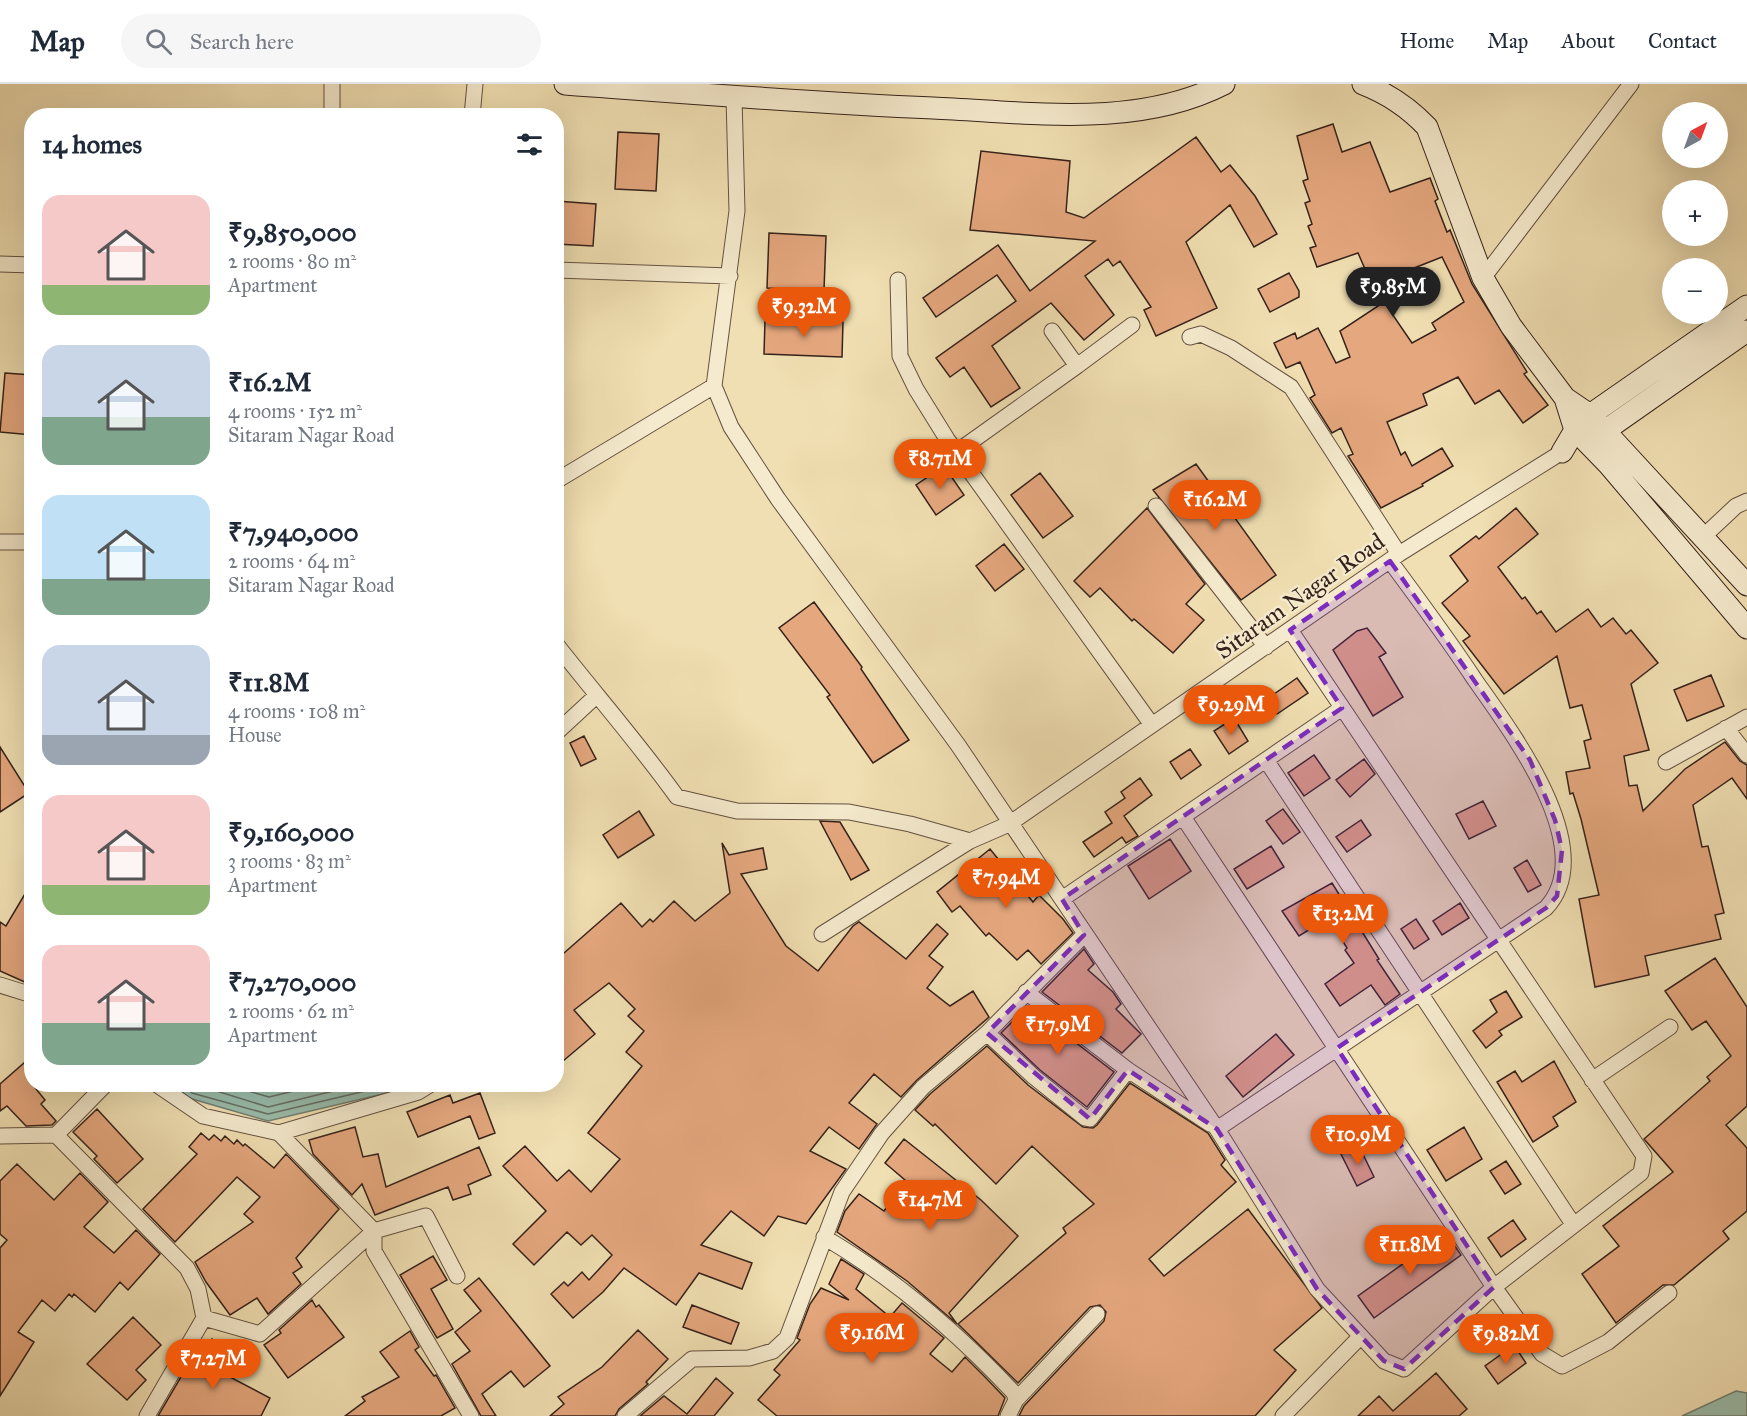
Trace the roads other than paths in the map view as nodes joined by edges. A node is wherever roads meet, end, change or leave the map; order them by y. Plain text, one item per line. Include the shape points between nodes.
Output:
1 (332, 84) edge
2 (475, 84) edge
3 (565, 84) edge
4 (1224, 84) edge
5 (1363, 84) edge
6 (1631, 84) edge
7 (734, 97) junction
8 (332, 108) edge
9 (473, 108) edge
10 (0, 264) edge
11 (24, 265) edge
12 (564, 270) edge
13 (730, 276) junction
14 (1483, 278) junction
15 (898, 280) dead end
16 (1747, 306) edge
17 (1132, 326) dead end
18 (1052, 330) dead end
19 (1747, 331) edge
20 (1190, 337) dead end
21 (1077, 366) junction
22 (714, 386) junction
23 (1589, 430) junction
24 (958, 451) junction
25 (1562, 452) joint
26 (564, 476) edge
27 (1747, 501) edge
28 (1156, 506) dead end
29 (1704, 536) junction
30 (0, 542) edge
31 (24, 542) edge
32 (1394, 558) junction
33 (1747, 585) edge
34 (1747, 628) edge
35 (1290, 630) junction
36 (1266, 647) junction
37 (564, 654) edge
38 (596, 696) junction
39 (1342, 708) junction
40 (1747, 717) edge
41 (1152, 725) junction
42 (564, 726) edge
43 (1726, 728) junction
44 (1747, 754) edge
45 (1266, 760) junction
46 (1666, 762) dead end
47 (1183, 817) junction
48 (1009, 824) junction
49 (970, 841) junction
50 (1062, 899) junction
51 (822, 934) dead end
52 (1084, 935) junction
53 (1498, 941) junction
54 (0, 985) edge
55 (24, 992) edge
56 (1026, 992) junction
57 (1420, 994) junction
58 (1670, 1027) dead end
59 (987, 1033) junction
60 (1337, 1048) junction
61 (1128, 1071) junction
62 (1592, 1080) junction
63 (98, 1092) edge
64 (168, 1092) edge
65 (418, 1092) edge
66 (1217, 1129) junction
67 (279, 1133) junction
68 (56, 1135) junction
69 (0, 1136) edge
70 (1573, 1224) junction
71 (374, 1231) junction
72 (824, 1237) junction
73 (456, 1276) dead end
74 (1494, 1287) junction
75 (1669, 1293) dead end
76 (1097, 1314) dead end
77 (204, 1318) junction
78 (1361, 1336) junction
79 (1016, 1400) junction
80 (147, 1416) edge
81 (471, 1416) edge
82 (626, 1416) edge
83 (1008, 1416) edge
84 (1283, 1416) edge

1 - 8 street
2 - 9 street
3 - 7 street
4 - 7 street via 1185,102 1127,112 1045,113
5 - 14 street via 1386,93 1427,126
6 - 14 street
7 - 13 street via 737,211
10 - 11 street
12 - 13 street
13 - 22 street
14 - 23 street via 1511,326
15 - 24 street via 900,356 916,389
16 - 23 street
17 - 21 street
18 - 21 street
19 - 23 street
20 - 32 street via 1201,334 1231,348 1291,387
21 - 24 street
22 - 26 street
22 - 48 street via 731,427 778,499 958,745
23 - 25 street
23 - 29 street
23 - 34 street
24 - 41 street
25 - 32 street, Sitaram Nagar Road
27 - 29 street via 1736,506
28 - 36 street
29 - 33 street
30 - 31 street
32 - 35 street, Sitaram Nagar Road
32 - 53 street via 1530,760 1556,820 1563,876 1557,896
35 - 36 street, Sitaram Nagar Road
35 - 39 street
36 - 41 street, Sitaram Nagar Road
37 - 38 street
38 - 42 street
38 - 49 street via 638,743 677,797 736,811 849,812
39 - 45 street
39 - 53 street
40 - 43 street
41 - 48 street, Sitaram Nagar Road
43 - 44 street
43 - 46 street
45 - 47 street
45 - 57 street
47 - 50 street
47 - 60 street
48 - 49 street, Sitaram Nagar Road
48 - 50 street
49 - 51 street, Sitaram Nagar Road
50 - 52 street
52 - 56 street
52 - 66 street
53 - 57 street
53 - 62 street
54 - 55 street
56 - 59 street
56 - 61 street
57 - 60 street
57 - 70 street
58 - 62 street
59 - 61 street via 1085,1118 1090,1119
59 - 72 street via 923,1087 882,1132 842,1192
60 - 66 street
60 - 74 street
61 - 66 street
62 - 70 street via 1644,1156 1641,1173
63 - 68 street
64 - 67 street via 202,1116
65 - 67 street
66 - 78 street via 1317,1289
67 - 71 street
68 - 69 street
68 - 77 street via 187,1268 198,1289
70 - 74 street
71 - 73 street via 426,1216
71 - 77 street via 260,1334
71 - 81 street via 374,1251
72 - 79 street via 883,1274 952,1331
72 - 82 street via 787,1338 773,1351 749,1358 692,1359
74 - 75 street via 1542,1354 1562,1366 1608,1342
74 - 78 street via 1404,1370 1384,1361
76 - 79 street
77 - 80 street
78 - 84 street
79 - 83 street

